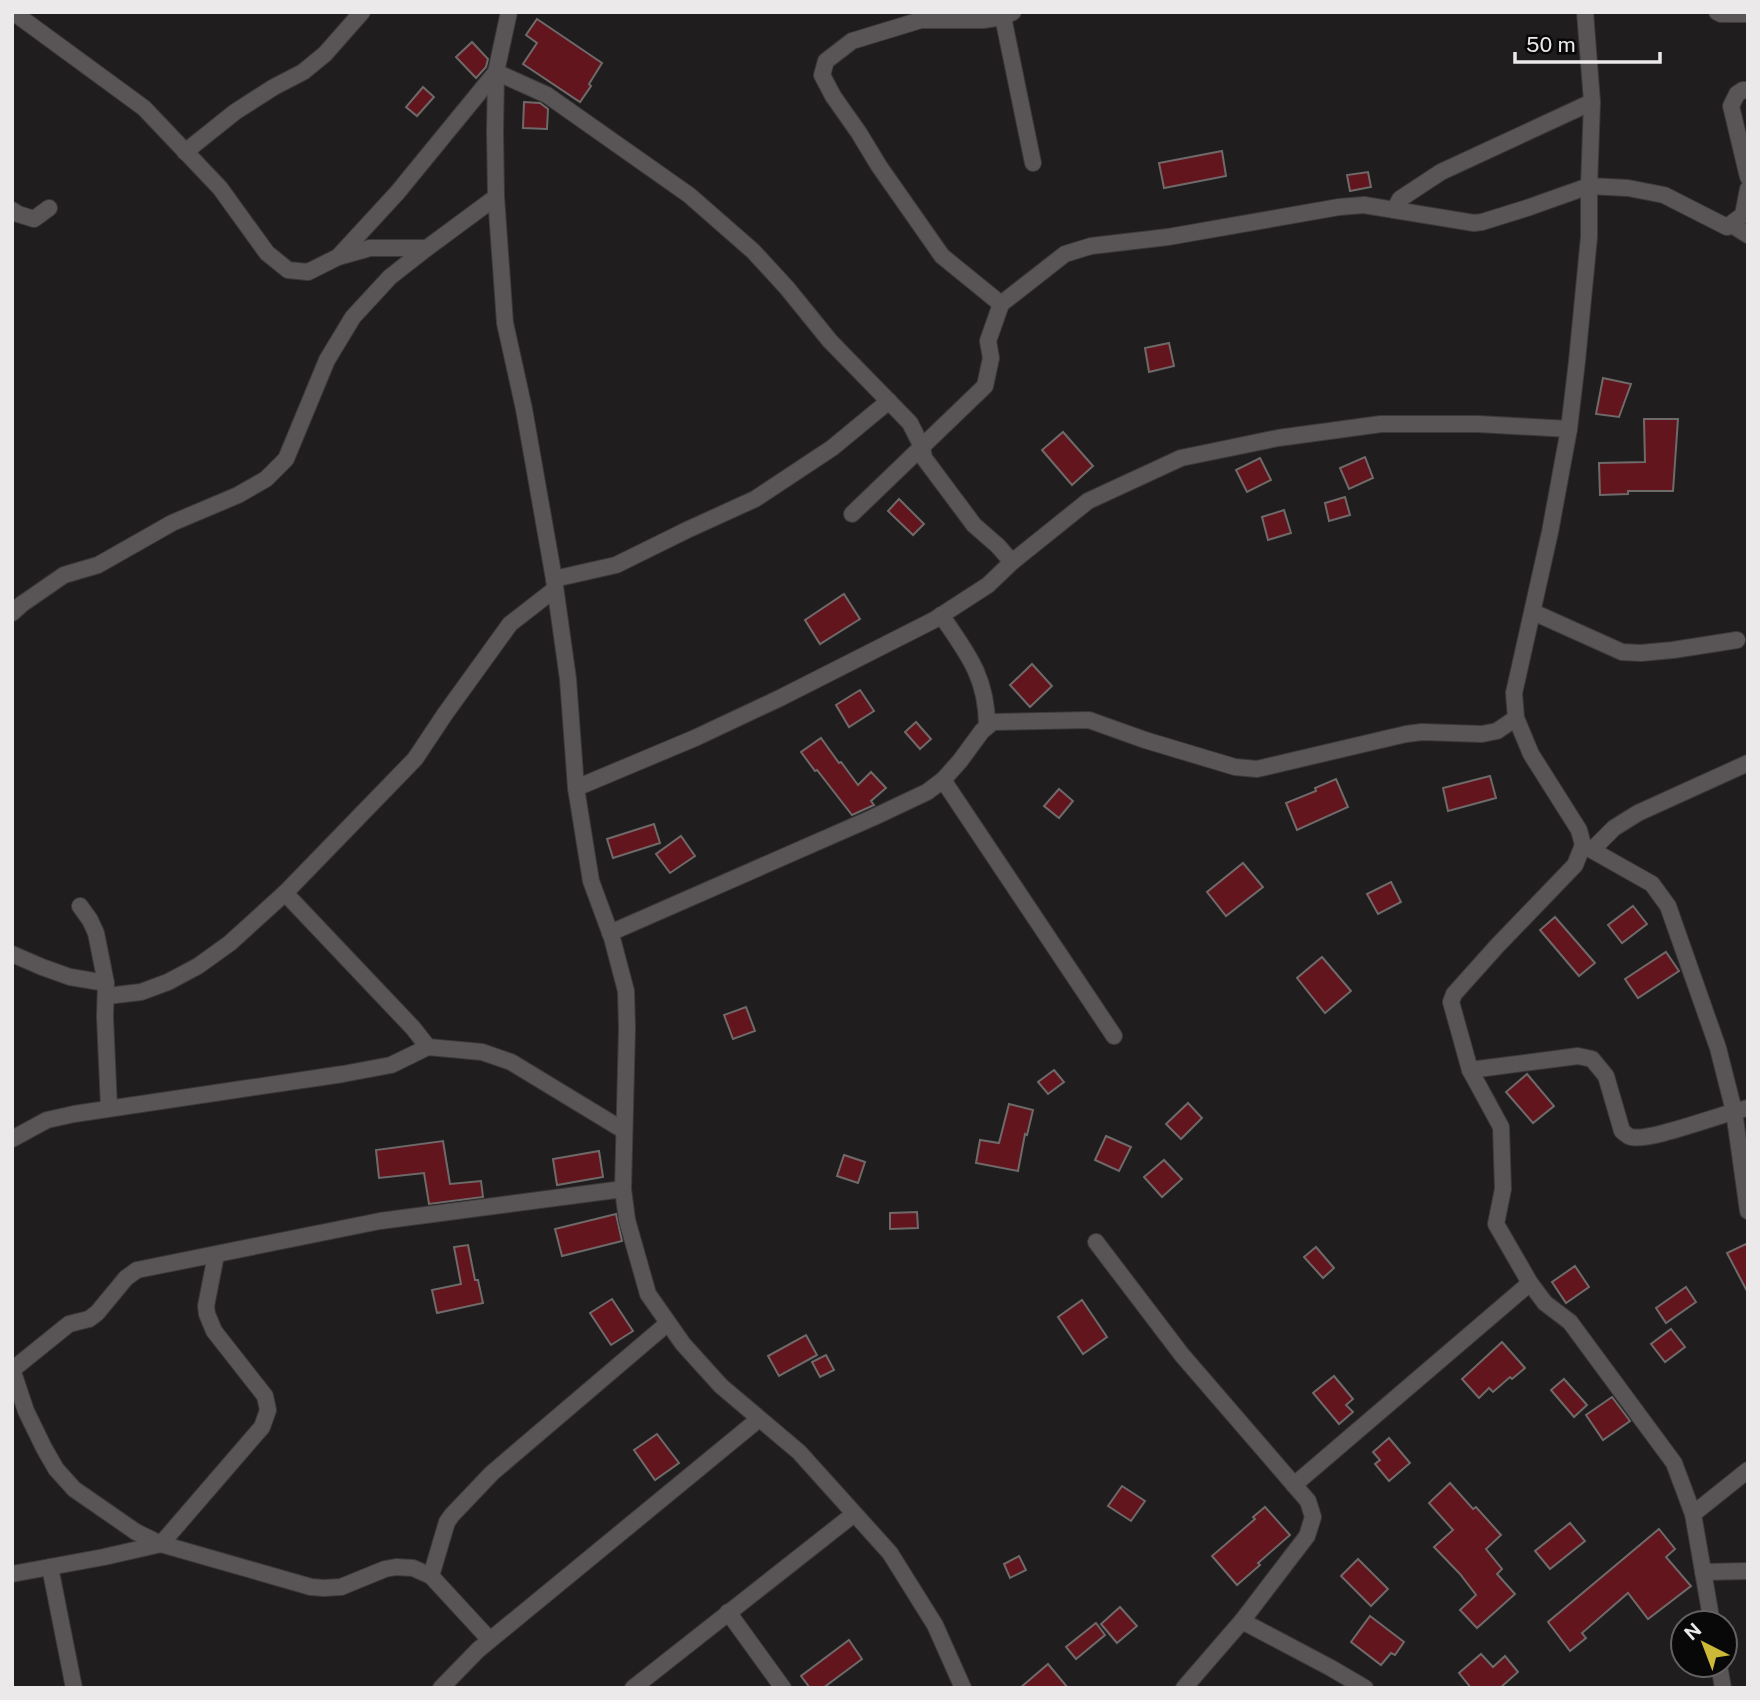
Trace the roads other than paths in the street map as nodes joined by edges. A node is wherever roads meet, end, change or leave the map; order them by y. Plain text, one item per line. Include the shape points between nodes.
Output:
1 (13, 12) edge
2 (362, 12) edge
3 (509, 12) edge
4 (1585, 12) edge
5 (1717, 12) edge
6 (1748, 14) edge
7 (1008, 15) edge
8 (496, 72) junction
9 (1748, 90) edge
10 (1592, 102) junction
11 (185, 152) junction
12 (1032, 163) dead end
13 (1748, 177) edge
14 (1589, 186) junction
15 (1748, 189) edge
16 (496, 197) junction
17 (49, 208) dead end
18 (12, 209) edge
19 (1394, 210) junction
20 (1732, 225) junction
21 (1748, 235) edge
22 (427, 248) junction
23 (338, 257) junction
24 (1001, 304) junction
25 (888, 401) junction
26 (1569, 429) junction
27 (922, 447) junction
28 (852, 514) dead end
29 (1012, 562) junction
30 (554, 584) junction
31 (1532, 612) junction
32 (12, 613) edge
33 (941, 615) junction
34 (1737, 640) dead end
35 (1516, 718) junction
36 (987, 726) junction
37 (1748, 763) edge
38 (943, 780) junction
39 (576, 788) junction
40 (1587, 848) junction
41 (285, 894) junction
42 (80, 906) dead end
43 (610, 933) junction
44 (12, 954) edge
45 (106, 990) junction
46 (1114, 1036) dead end
47 (428, 1047) junction
48 (1469, 1070) junction
49 (109, 1108) junction
50 (1741, 1109) edge
51 (623, 1130) junction
52 (12, 1139) edge
53 (623, 1189) junction
54 (1748, 1211) edge
55 (1096, 1242) dead end
56 (216, 1255) junction
57 (1530, 1283) junction
58 (668, 1323) junction
59 (12, 1369) edge
60 (759, 1419) junction
61 (1748, 1470) edge
62 (1294, 1485) junction
63 (854, 1514) junction
64 (1693, 1514) junction
65 (161, 1544) junction
66 (50, 1567) junction
67 (1748, 1571) edge
68 (1703, 1572) junction
69 (12, 1574) edge
70 (431, 1576) junction
71 (1710, 1609) edge
72 (728, 1612) junction
73 (1242, 1621) junction
74 (491, 1640) junction
75 (74, 1688) edge
76 (441, 1688) edge
77 (633, 1688) edge
78 (783, 1688) edge
79 (963, 1688) edge
80 (1184, 1688) edge
81 (1364, 1688) edge

1 - 11 street via 144,108
2 - 11 street via 303,72 235,112
3 - 8 street
4 - 10 street
5 - 6 street
7 - 12 street
7 - 24 street via 983,20 921,20 852,41 826,61 822,75 942,256
8 - 16 street
8 - 23 street
8 - 25 street via 547,95 689,195 753,251
9 - 13 street via 1737,94 1731,106
10 - 14 street
10 - 19 street via 1441,172 1400,199
11 - 23 street via 220,188 267,253 288,270 309,272
14 - 19 street via 1474,223
14 - 20 street via 1664,195 1716,223
14 - 26 street via 1589,237
15 - 20 street via 1743,215
16 - 22 street
16 - 30 street via 505,323
17 - 18 street via 34,219
19 - 24 street via 1339,207 1091,246 1065,254
20 - 21 street
22 - 23 street via 370,248
22 - 32 street via 390,277 354,317 327,360 286,459 266,479 172,523 98,565 64,575
24 - 27 street via 988,341 991,358 985,386
25 - 27 street via 910,423
25 - 30 street via 832,448 755,499 616,565
26 - 29 street via 1381,424 1181,458 1088,501
26 - 31 street
27 - 28 street
27 - 29 street via 924,458 974,525
29 - 33 street via 988,585
30 - 39 street via 568,680
30 - 41 street via 510,624 415,759
31 - 34 street via 1622,652
31 - 35 street via 1514,693
33 - 36 street via 981,682
33 - 39 street via 780,698
35 - 36 street via 1497,731 1482,734 1406,734 1257,769 1222,763 1089,720 993,722
35 - 40 street via 1531,754
36 - 38 street
37 - 40 street via 1638,813
38 - 43 street via 873,818
38 - 46 street
39 - 43 street via 591,881
40 - 48 street via 1454,994 1452,1008
40 - 50 street via 1652,884 1668,905
41 - 45 street via 230,943 169,982 141,992
41 - 47 street
42 - 45 street via 96,933
43 - 51 street via 625,991
44 - 45 street
45 - 49 street
47 - 49 street via 391,1065 344,1074
47 - 51 street via 482,1052 511,1062
48 - 50 street via 1578,1056 1592,1059 1606,1076 1622,1131 1631,1137 1651,1137
48 - 57 street via 1501,1127 1503,1189 1496,1224
49 - 52 street via 47,1120
50 - 54 street
51 - 53 street
53 - 56 street via 380,1221
53 - 58 street via 648,1294
55 - 62 street via 1182,1355
56 - 59 street via 137,1270 97,1313 69,1324
56 - 65 street via 207,1314 214,1331 265,1396 268,1410 262,1427
57 - 62 street
57 - 64 street via 1545,1303 1570,1322 1674,1462
58 - 60 street via 721,1387
58 - 70 street via 492,1473 452,1515
59 - 65 street via 26,1411 56,1469 74,1489
60 - 63 street via 799,1452
60 - 74 street
61 - 64 street
62 - 73 street via 1308,1501 1312,1517 1307,1536
63 - 72 street
63 - 79 street via 890,1553 934,1625
64 - 68 street
65 - 66 street
65 - 70 street via 311,1587 341,1587 396,1567 413,1567
66 - 69 street
66 - 75 street
67 - 68 street
68 - 71 street
70 - 74 street
72 - 77 street
72 - 78 street
73 - 80 street
73 - 81 street
74 - 76 street

